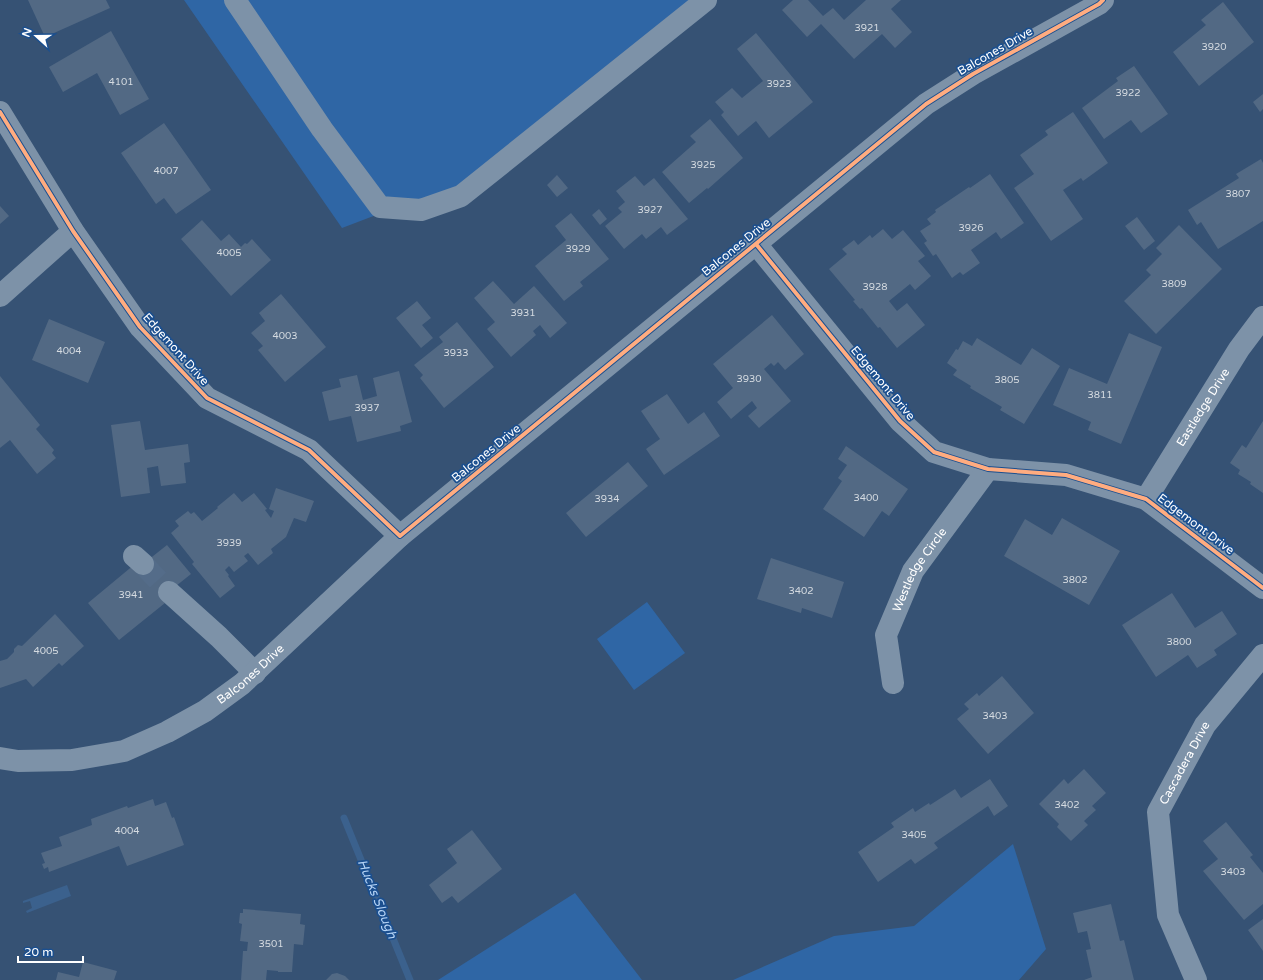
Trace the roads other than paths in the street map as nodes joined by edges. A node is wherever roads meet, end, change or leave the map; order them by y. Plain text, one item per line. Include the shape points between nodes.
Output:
1 (235, 0) edge
2 (706, 0) edge
3 (1103, 0) edge
4 (0, 112) edge
5 (72, 232) junction
6 (756, 244) junction
7 (0, 296) edge
8 (1263, 317) edge
9 (988, 469) junction
10 (1146, 499) junction
11 (400, 536) junction
12 (1263, 588) edge
13 (169, 592) tunnel mouth
14 (1263, 655) edge
15 (254, 673) junction
16 (893, 683) dead end
17 (0, 758) edge
18 (1196, 980) edge

1 - 2 street via 322,129 380,207 421,210 461,196
3 - 6 street, Balcones Drive via 972,74 926,104
4 - 5 street, Edgemont Drive
5 - 7 street
5 - 11 street, Edgemont Drive via 140,327 207,398 309,450
6 - 9 street, Edgemont Drive via 900,421 934,452
6 - 11 street, Balcones Drive
8 - 10 street, Eastledge Drive via 1239,349
9 - 10 street, Edgemont Drive via 1066,475
9 - 16 street, Westledge Circle via 913,571 886,636
10 - 12 street, Edgemont Drive
11 - 15 street, Balcones Drive
13 - 15 street
14 - 18 street, Cascadera Drive via 1205,725 1158,812 1168,915
15 - 17 street, Balcones Drive via 205,711 167,732 124,751 72,760 18,761

